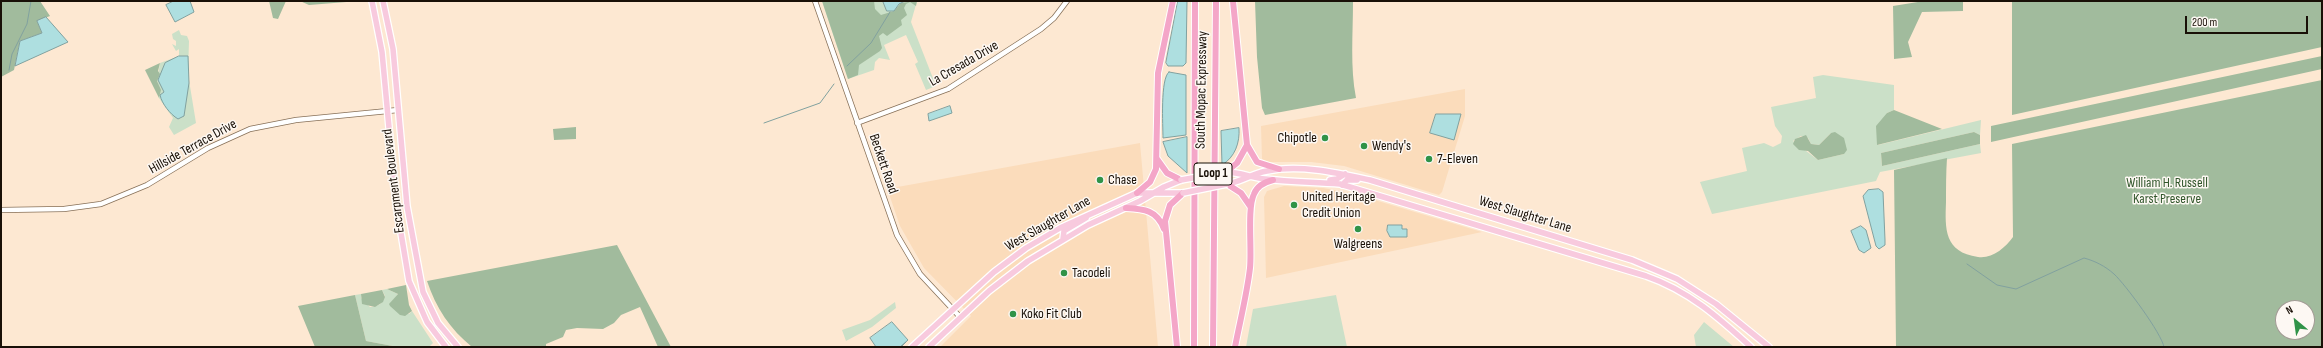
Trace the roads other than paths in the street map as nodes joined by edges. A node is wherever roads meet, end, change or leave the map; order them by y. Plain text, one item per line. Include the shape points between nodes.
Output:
1 (372, 1) edge
2 (383, 1) edge
3 (815, 1) edge
4 (1067, 1) edge
5 (1173, 1) edge
6 (1195, 1) edge
7 (1216, 1) edge
8 (1233, 1) edge
9 (398, 110) junction
10 (387, 111) junction
11 (857, 123) junction
12 (1247, 145) junction
13 (1157, 158) junction
14 (1279, 169) junction
15 (1226, 172) junction
16 (1345, 174) junction
17 (1251, 176) junction
18 (1181, 180) junction
19 (1273, 180) junction
20 (1292, 180) junction
21 (1227, 184) junction
22 (1342, 185) junction
23 (1390, 186) junction
24 (1137, 193) junction
25 (1154, 193) junction
26 (1183, 193) junction
27 (1250, 206) junction
28 (1126, 208) junction
29 (1, 210) edge
30 (1090, 213) junction
31 (1056, 230) junction
32 (1165, 232) junction
33 (1063, 239) junction
34 (1564, 239) junction
35 (1560, 250) junction
36 (1028, 261) junction
37 (953, 309) junction
38 (960, 317) junction
39 (1732, 317) junction
40 (1725, 324) junction
41 (446, 347) edge
42 (458, 347) edge
43 (912, 347) edge
44 (929, 347) edge
45 (1177, 347) edge
46 (1194, 347) edge
47 (1213, 347) edge
48 (1235, 347) edge
49 (1752, 347) edge
50 (1769, 347) edge

1 - 10 main road, Escarpment Boulevard via 382,52
2 - 9 main road, Escarpment Boulevard via 393,49
3 - 11 street, Beckett Road
4 - 11 street, La Cresada Drive via 1054,18 1041,29 953,86
5 - 13 highway via 1158,72 1155,125
6 - 46 highway, South Mopac Expressway / Loop 1
7 - 47 highway, South Mopac Expressway / Loop 1
8 - 12 highway
9 - 10 street, Hillside Terrace Drive
9 - 42 main road, Escarpment Boulevard via 407,206 423,292 438,323
10 - 29 street, Hillside Terrace Drive via 296,120 250,129 208,148 146,185 101,204 64,209
10 - 41 main road, Escarpment Boulevard via 396,203 409,281 427,322
11 - 37 street, Beckett Road via 900,241 922,276
12 - 14 highway via 1257,162
12 - 15 highway via 1237,163
13 - 18 highway via 1167,173
13 - 24 highway via 1152,180
14 - 16 main road, West Slaughter Lane
14 - 17 main road, West Slaughter Lane
15 - 17 main road, West Slaughter Lane
15 - 18 main road, West Slaughter Lane, bridge
16 - 20 main road via 1334,181 1305,178
16 - 23 main road, West Slaughter Lane
17 - 19 main road, West Slaughter Lane
17 - 21 main road, West Slaughter Lane
18 - 25 main road, West Slaughter Lane
19 - 20 main road, West Slaughter Lane
19 - 27 highway via 1256,189
20 - 22 main road, West Slaughter Lane
21 - 26 main road, West Slaughter Lane, bridge
21 - 27 highway via 1241,193
22 - 23 main road via 1350,179 1382,187
22 - 35 main road, West Slaughter Lane
23 - 34 main road, West Slaughter Lane
24 - 25 main road, West Slaughter Lane
24 - 30 main road, West Slaughter Lane
25 - 26 main road, West Slaughter Lane
25 - 28 main road, West Slaughter Lane
26 - 32 highway via 1169,208
27 - 48 highway via 1250,268
28 - 32 highway via 1150,211 1160,220
28 - 33 main road, West Slaughter Lane
30 - 31 main road, West Slaughter Lane
30 - 33 main road via 1064,231
31 - 36 main road via 1056,240
31 - 37 main road, West Slaughter Lane via 1012,258
32 - 45 highway
33 - 36 main road, West Slaughter Lane
34 - 35 main road
34 - 39 main road, West Slaughter Lane via 1632,260 1678,279
35 - 40 main road, West Slaughter Lane via 1670,285 1690,296
36 - 38 main road, West Slaughter Lane
37 - 38 street, Beckett Road
37 - 43 main road, West Slaughter Lane
38 - 44 main road, West Slaughter Lane
39 - 40 main road
39 - 50 main road, West Slaughter Lane
40 - 49 main road, West Slaughter Lane

